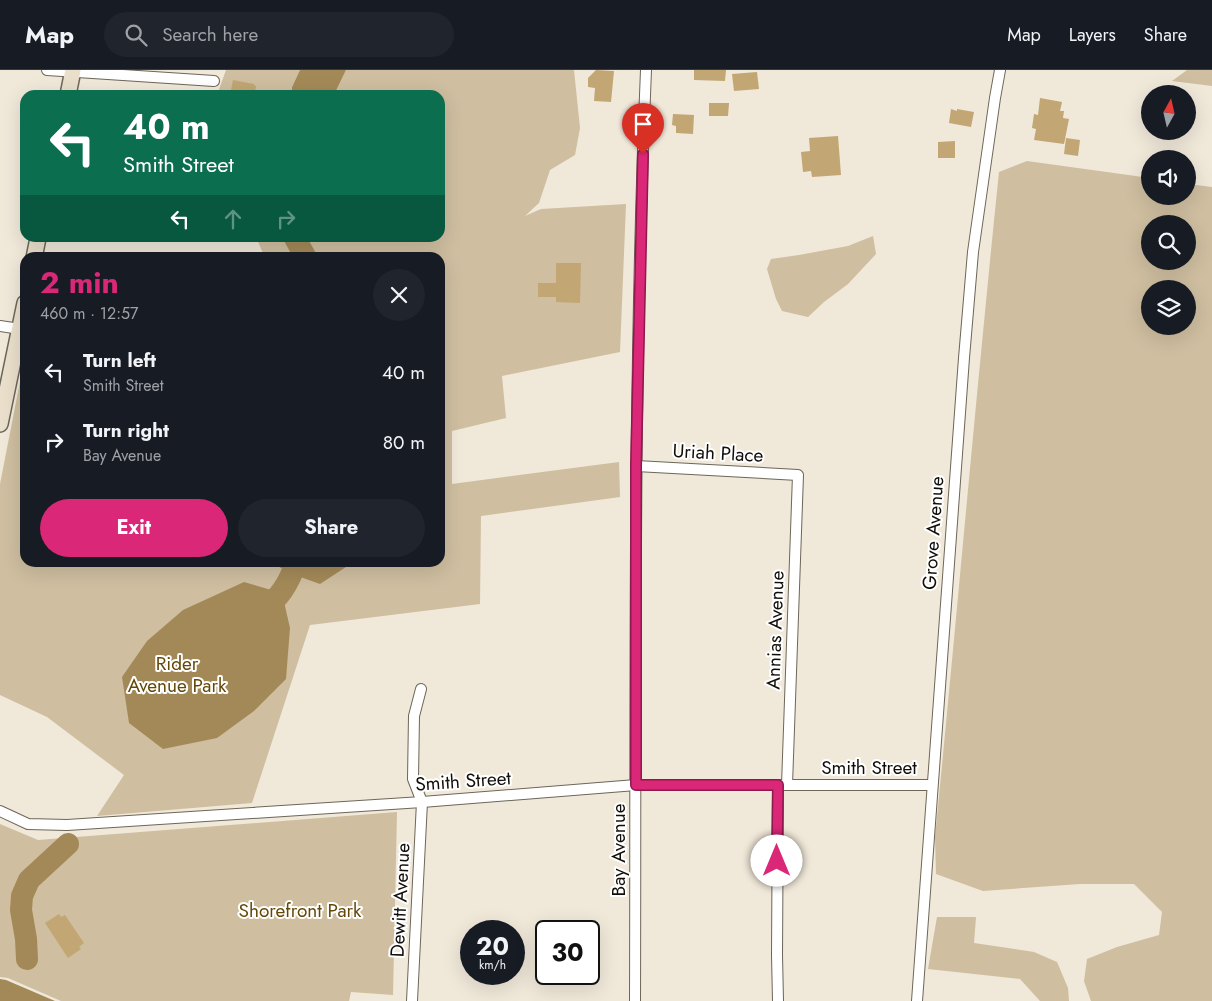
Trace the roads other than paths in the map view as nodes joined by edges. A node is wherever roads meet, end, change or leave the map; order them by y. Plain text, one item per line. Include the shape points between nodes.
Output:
1 (47, 70) edge
2 (646, 70) edge
3 (1000, 70) edge
4 (73, 71) edge
5 (214, 81) dead end
6 (69, 90) edge
7 (0, 326) edge
8 (20, 329) joint
9 (0, 424) edge
10 (636, 466) junction
11 (798, 475) joint
12 (421, 689) dead end
13 (636, 785) junction
14 (782, 785) junction
15 (932, 785) junction
16 (422, 802) junction
17 (0, 811) edge
18 (412, 1001) edge
19 (635, 1001) edge
20 (778, 1001) edge
21 (917, 1001) edge

1 - 4 street
2 - 10 street, Bay Avenue
3 - 15 street, Grove Avenue via 973,252
4 - 5 street
4 - 6 street
7 - 8 street
8 - 9 street
10 - 11 street, Uriah Place
10 - 13 street, Bay Avenue
11 - 14 street, Annias Avenue
12 - 16 street via 414,716 414,779
13 - 14 street, Smith Street
13 - 16 street, Smith Street
13 - 19 street, Bay Avenue
14 - 15 street, Smith Street
14 - 20 street, Annias Avenue
15 - 21 street, Grove Avenue
16 - 17 street, Smith Street via 67,826 28,824
16 - 18 street, Dewitt Avenue

